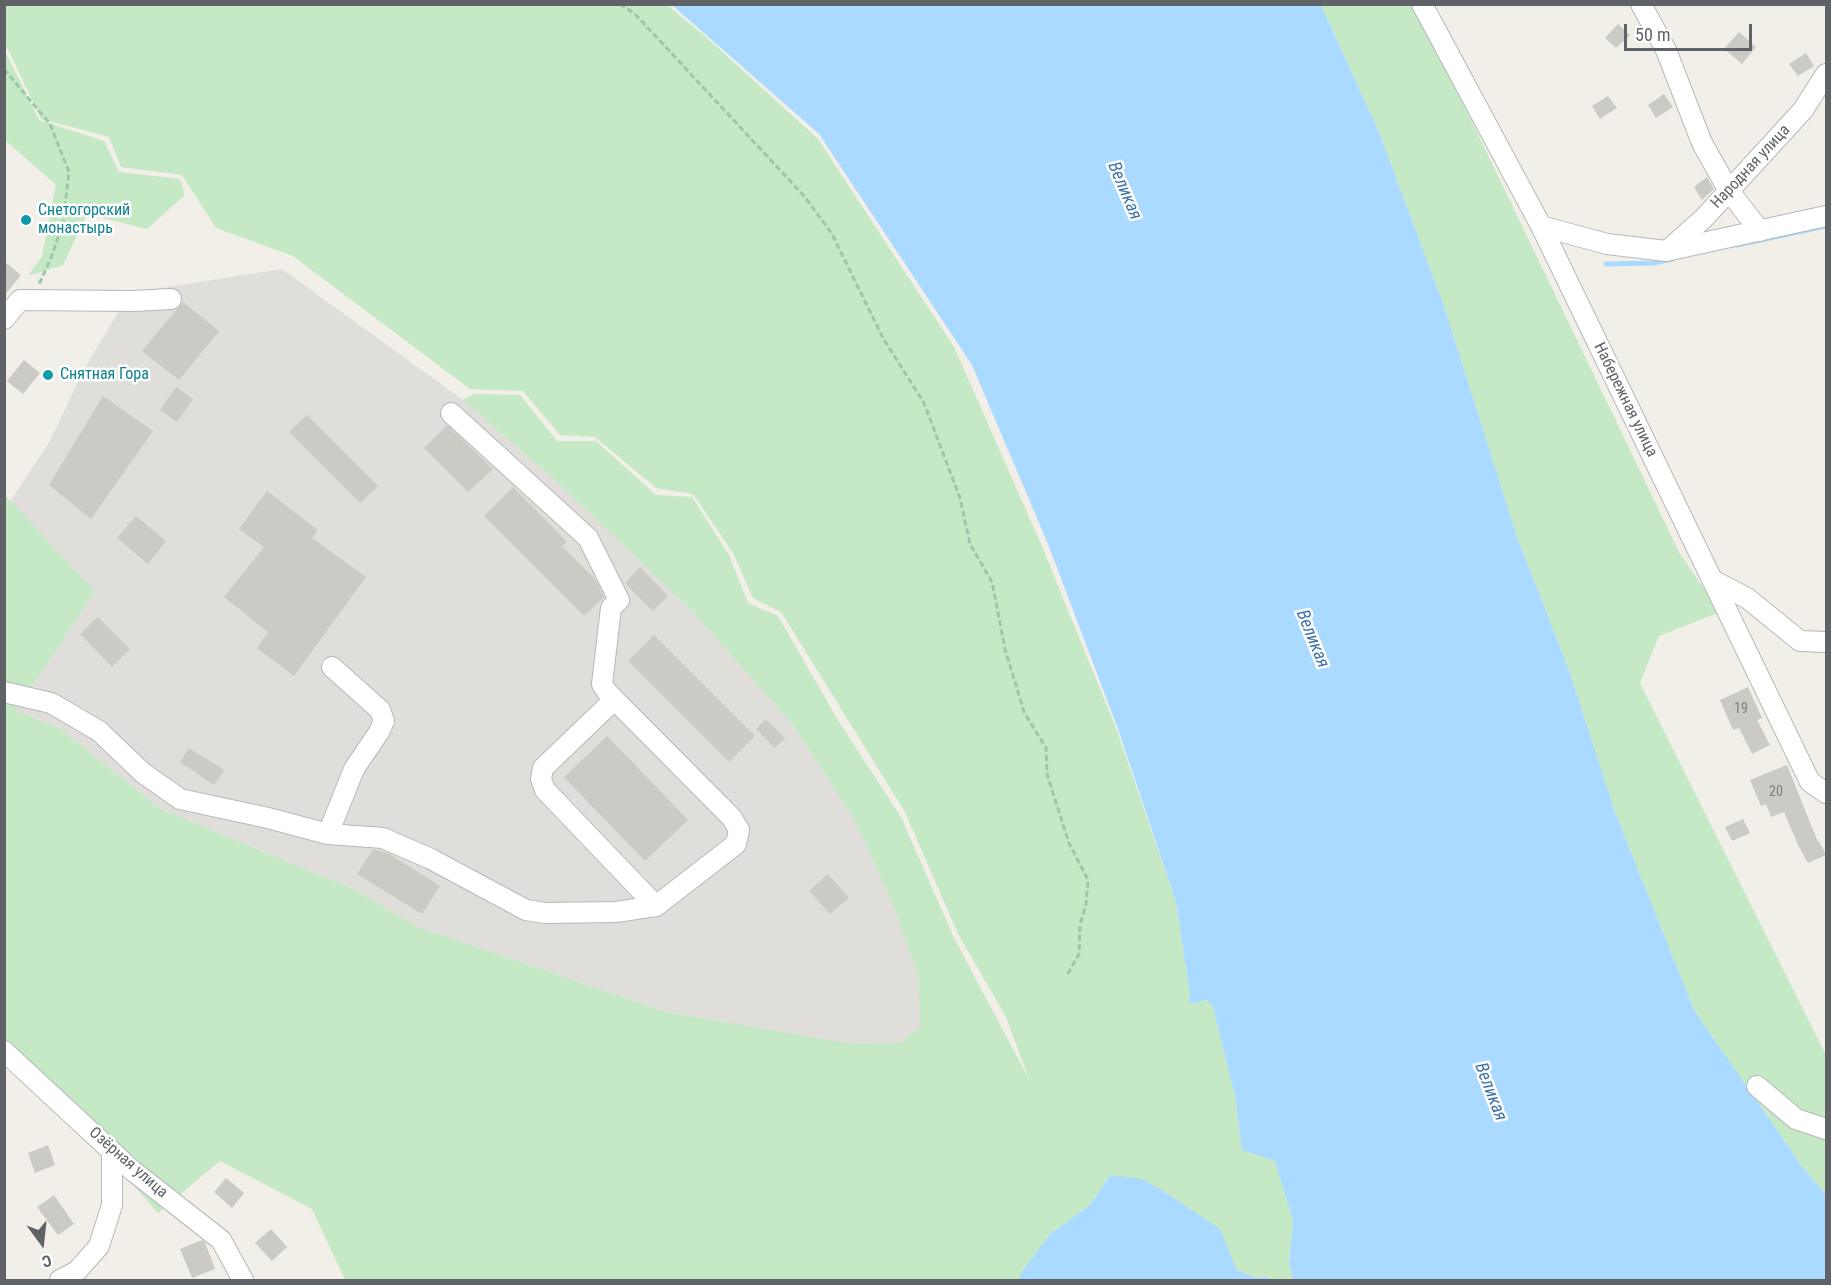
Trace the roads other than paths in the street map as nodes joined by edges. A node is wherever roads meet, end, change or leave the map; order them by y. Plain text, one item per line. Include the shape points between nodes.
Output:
1 (1422, 4) edge
2 (1641, 4) edge
3 (1827, 74) edge
4 (1729, 191) junction
5 (1827, 216) edge
6 (1541, 226) junction
7 (1760, 231) junction
8 (1666, 251) junction
9 (171, 299) dead end
10 (13, 306) edge
11 (451, 413) dead end
12 (1712, 580) junction
13 (1827, 642) edge
14 (332, 667) dead end
15 (4, 692) edge
16 (614, 700) junction
17 (1810, 782) junction
18 (1827, 793) edge
19 (1827, 805) edge
20 (328, 834) junction
21 (656, 906) junction
22 (4, 1051) edge
23 (1757, 1086) dead end
24 (1827, 1129) edge
25 (112, 1152) junction
26 (60, 1281) edge
27 (243, 1281) edge

1 - 6 street, Набережная улица
2 - 4 street via 1666,50 1702,143
3 - 4 street, Народная улица via 1803,110
4 - 7 street
4 - 8 street, Народная улица
5 - 7 street
6 - 8 street via 1607,244
6 - 12 street, Набережная улица
7 - 8 street
9 - 10 street
11 - 16 street via 588,538 619,600 611,608 602,672 602,684
12 - 13 street via 1747,598 1800,641
12 - 17 street, Набережная улица
14 - 20 street via 380,710 384,721 354,769
15 - 20 street via 51,703 99,731 143,773 180,799
16 - 21 street via 543,768 541,779 545,790
16 - 21 street via 732,818 739,830 736,844
17 - 18 street
17 - 19 street, Набережная улица
20 - 21 street via 383,838 526,910 616,912
22 - 25 street, Озёрная улица
23 - 24 street via 1796,1119
25 - 26 street via 112,1205 99,1246 77,1271
25 - 27 street, Озёрная улица via 221,1240

